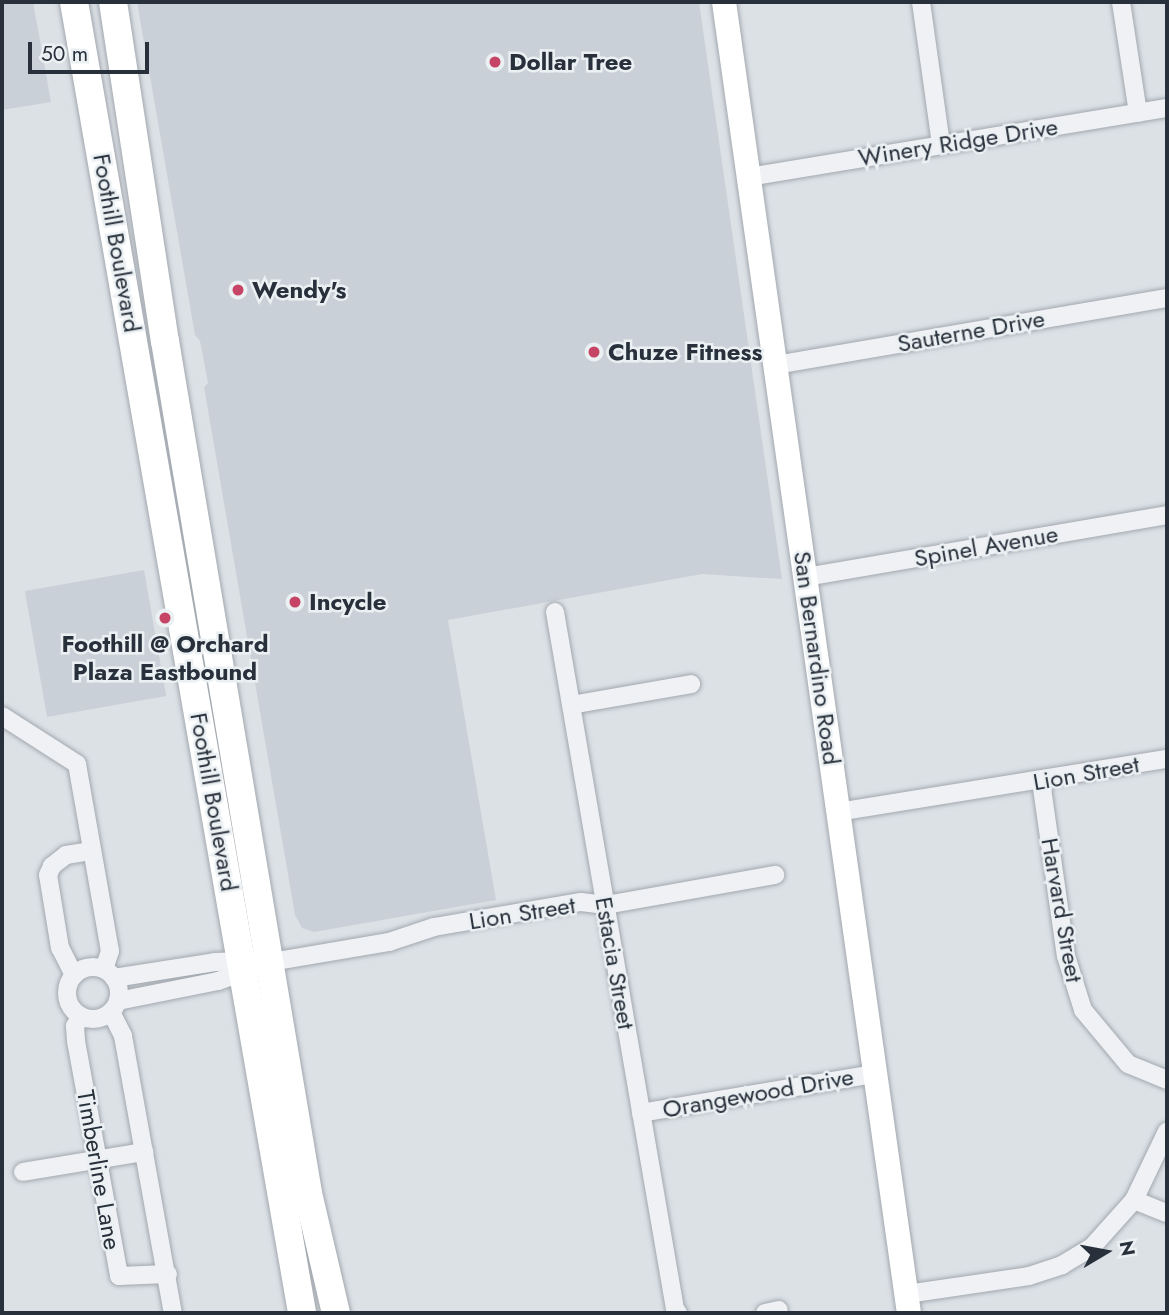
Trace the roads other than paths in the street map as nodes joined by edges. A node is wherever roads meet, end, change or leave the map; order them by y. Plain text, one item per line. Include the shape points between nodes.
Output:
1 (74, 2) edge
2 (113, 2) edge
3 (724, 2) edge
4 (921, 2) edge
5 (1121, 2) edge
6 (1167, 108) edge
7 (1138, 113) junction
8 (941, 145) junction
9 (749, 177) junction
10 (1167, 298) edge
11 (775, 365) junction
12 (1167, 515) edge
13 (805, 578) junction
14 (555, 612) dead end
15 (691, 684) dead end
16 (571, 705) junction
17 (2, 716) edge
18 (1167, 759) edge
19 (1041, 781) junction
20 (838, 812) junction
21 (92, 850) junction
22 (775, 875) dead end
23 (606, 905) junction
24 (271, 961) junction
25 (242, 966) junction
26 (109, 974) junction
27 (74, 975) junction
28 (114, 1006) junction
29 (80, 1016) junction
30 (875, 1074) junction
31 (1167, 1080) edge
32 (641, 1113) junction
33 (1167, 1131) edge
34 (144, 1152) junction
35 (96, 1160) junction
36 (23, 1172) dead end
37 (1134, 1200) junction
38 (1167, 1213) edge
39 (168, 1274) junction
40 (908, 1304) edge
41 (173, 1313) edge
42 (302, 1313) edge
43 (336, 1313) edge
44 (678, 1313) edge

1 - 25 main road, Foothill Boulevard
2 - 24 main road, Foothill Boulevard via 165,341
3 - 9 street, San Bernardino Road
4 - 8 street
5 - 7 street
6 - 7 street, Winery Ridge Drive
7 - 8 street, Winery Ridge Drive
8 - 9 street, Winery Ridge Drive
9 - 11 street, San Bernardino Road
10 - 11 street, Sauterne Drive
11 - 13 street, San Bernardino Road
12 - 13 street, Spinel Avenue
13 - 20 street, San Bernardino Road
14 - 16 street, Estacia Street
15 - 16 street
16 - 23 street, Estacia Street
17 - 21 street via 77,764
18 - 19 street, Lion Street
19 - 20 street, Lion Street
19 - 31 street, Harvard Street via 1066,956 1083,1010 1128,1064
20 - 30 street, San Bernardino Road
21 - 26 street via 110,951
21 - 27 street via 66,855 48,875 60,948
22 - 23 street, Lion Street
23 - 24 street, Lion Street via 580,902
23 - 32 street, Estacia Street
24 - 25 street
24 - 43 main road, Foothill Boulevard via 308,1193
25 - 26 street
25 - 28 street via 218,981
25 - 42 main road, Foothill Boulevard
26 - 27 street via 88,967
26 - 28 street via 119,988
27 - 29 street via 67,999
28 - 29 street via 94,1019
28 - 34 street, Timberline Lane
29 - 35 street, Timberline Lane via 76,1041
30 - 32 street, Orangewood Drive
30 - 40 street, San Bernardino Road
32 - 44 street, Estacia Street
33 - 37 street
34 - 35 street
34 - 39 street, Timberline Lane
35 - 36 street
35 - 39 street, Timberline Lane via 119,1276
37 - 38 street
37 - 40 street via 1092,1247 1062,1265
39 - 41 street, Timberline Lane

